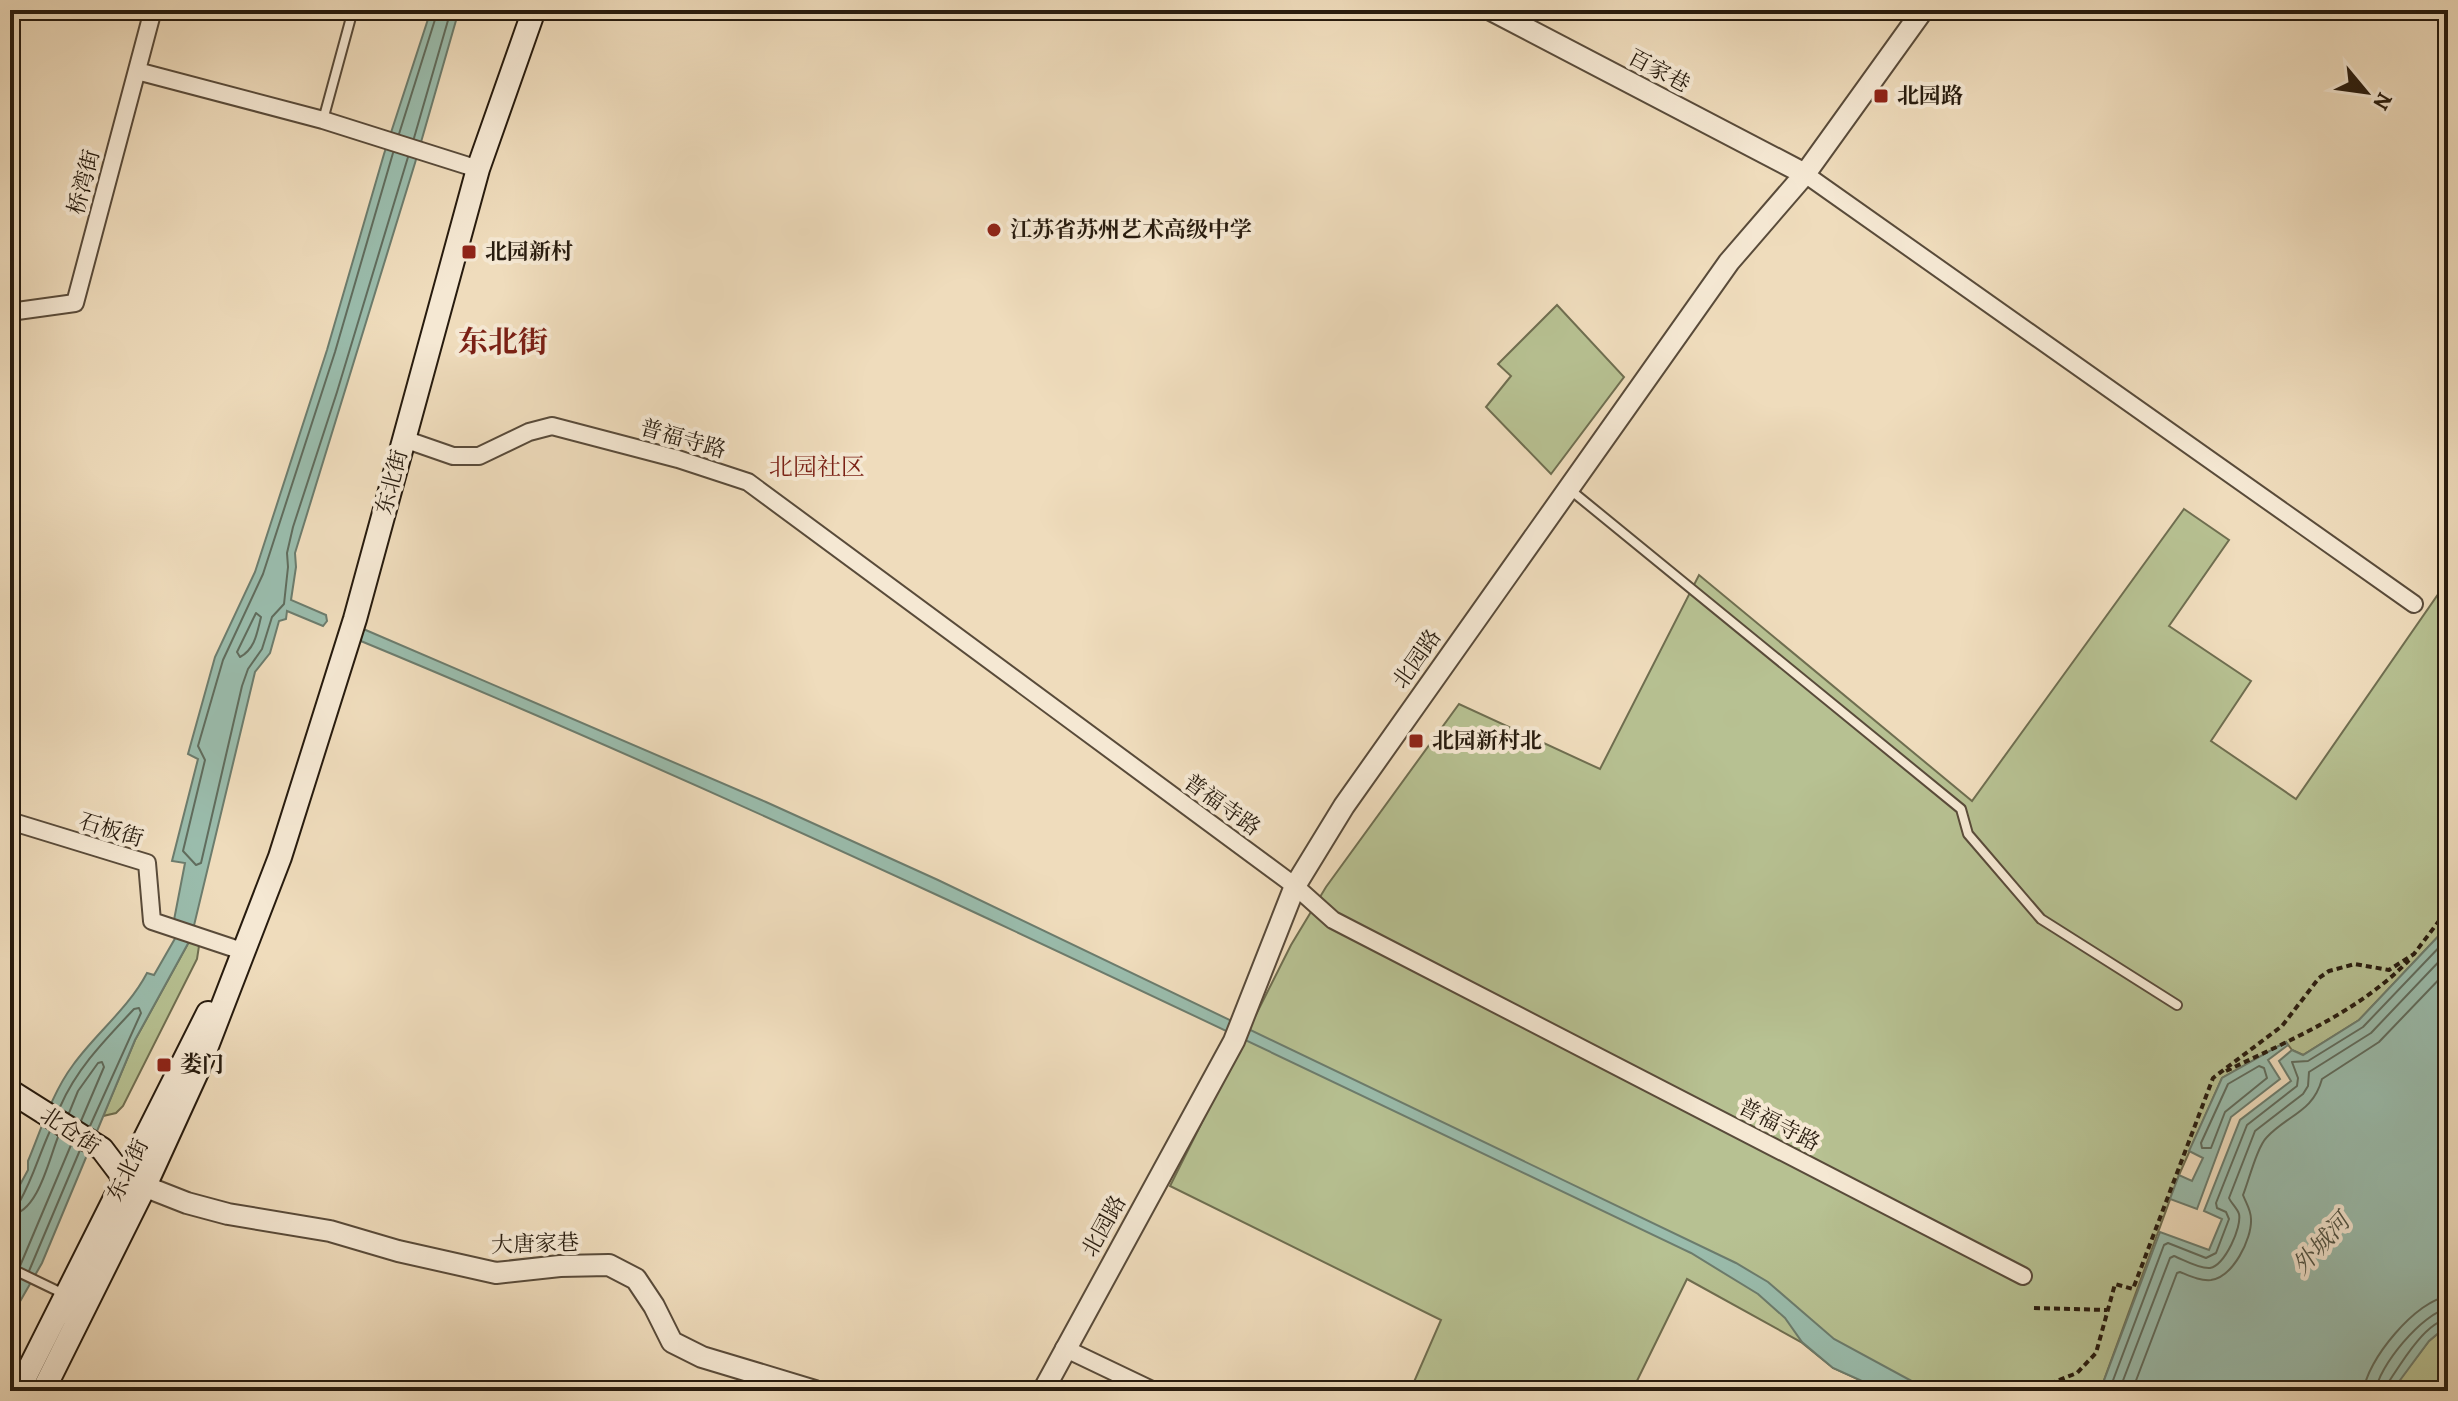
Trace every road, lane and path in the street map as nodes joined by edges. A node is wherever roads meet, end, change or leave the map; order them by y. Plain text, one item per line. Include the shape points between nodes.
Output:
1 (153, 10) edge
2 (353, 10) edge
3 (534, 10) edge
4 (1491, 10) edge
5 (1923, 10) edge
6 (137, 71) junction
7 (323, 120) junction
8 (478, 169) junction
9 (1805, 174) junction
10 (10, 312) edge
11 (404, 439) junction
12 (1568, 488) junction
13 (2414, 604) dead end
14 (10, 821) edge
15 (1295, 886) junction
16 (2448, 909) edge
17 (242, 951) junction
18 (2414, 954) junction
19 (2177, 1005) dead end
20 (2213, 1078) junction
21 (10, 1091) edge
22 (134, 1183) junction
23 (10, 1268) edge
24 (2023, 1276) dead end
25 (67, 1295) junction
26 (2034, 1308) dead end
27 (2108, 1310) junction
28 (1064, 1348) junction
29 (40, 1379) edge
30 (18, 1391) edge
31 (815, 1391) edge
32 (1043, 1391) edge
33 (1154, 1391) edge
34 (2031, 1391) edge

1 - 6 street, 桥湾街
2 - 7 lane
3 - 8 main road, 东北街
4 - 9 street, 百家巷
5 - 9 street, 北园路
6 - 7 street
6 - 10 street, 桥湾街 via 75,303
7 - 8 street
8 - 11 main road, 东北街
9 - 12 street, 北园路 via 1729,262
9 - 13 street
11 - 15 street, 普福寺路 via 453,456 479,456 552,426 748,482
11 - 17 main road, 东北街 via 306,778
12 - 15 street, 北园路 via 1351,795
12 - 19 lane via 1961,809 1968,834 2041,919
14 - 17 street, 石板街 via 147,863 152,921
15 - 24 street, 普福寺路 via 1333,920
15 - 28 street, 北园路 via 1239,1032
16 - 18 path
17 - 22 main road, 东北街 via 193,1040
18 - 20 path via 2354,1006
18 - 20 path via 2389,970 2355,964 2329,971 2282,1026
20 - 27 path via 2133,1289 2115,1284
21 - 22 main road, 北仓街 via 102,1149
22 - 25 main road, 东北街
22 - 29 main road, 东北街
22 - 31 street, 大唐家巷 via 228,1214 330,1231 496,1273 609,1265 636,1279 672,1342 702,1357
23 - 25 lane
25 - 29 main road, 东北街
26 - 27 path
27 - 34 path via 2096,1353 2077,1373
28 - 32 street, 北园路
28 - 33 street
29 - 30 main road, 东北街

